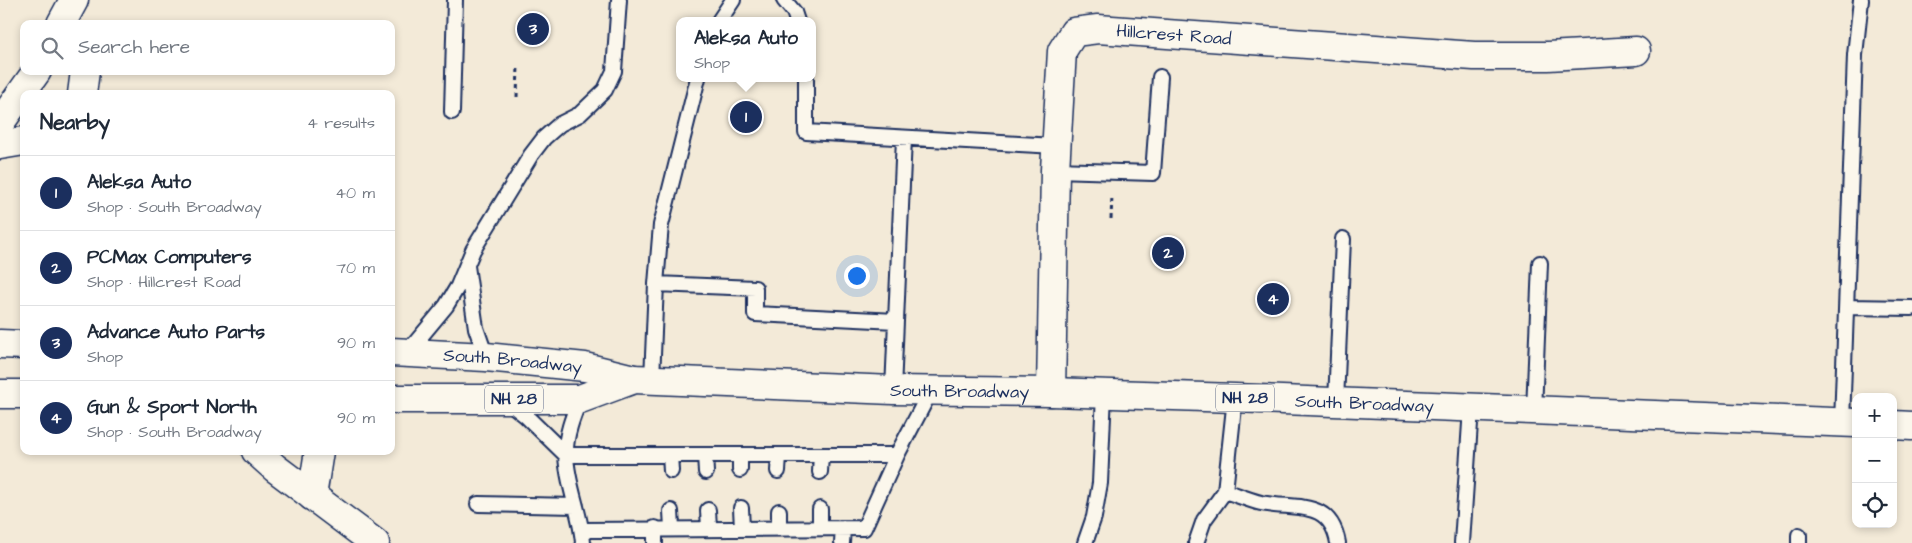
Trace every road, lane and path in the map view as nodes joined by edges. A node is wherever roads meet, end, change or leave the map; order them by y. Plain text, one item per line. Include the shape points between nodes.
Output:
1 (74, 0) edge
2 (86, 0) edge
3 (455, 0) edge
4 (618, 0) edge
5 (733, 0) edge
6 (784, 0) edge
7 (1861, 0) edge
8 (722, 17) edge
9 (796, 17) edge
10 (63, 20) edge
11 (86, 20) edge
12 (1636, 51) dead end
13 (518, 65) dead end
14 (34, 75) edge
15 (84, 75) edge
16 (1160, 77) dead end
17 (697, 82) edge
18 (806, 82) edge
19 (23, 90) edge
20 (83, 90) edge
21 (20, 95) edge
22 (517, 97) dead end
23 (452, 112) dead end
24 (0, 123) edge
25 (904, 138) junction
26 (20, 142) edge
27 (0, 145) edge
28 (1056, 158) junction
29 (1343, 238) dead end
30 (1540, 263) dead end
31 (467, 266) junction
32 (656, 284) junction
33 (1847, 307) junction
34 (1912, 308) edge
35 (896, 320) junction
36 (0, 344) edge
37 (20, 345) edge
38 (399, 353) edge
39 (486, 357) junction
40 (643, 379) junction
41 (893, 390) junction
42 (931, 390) junction
43 (1051, 392) junction
44 (0, 394) edge
45 (20, 394) edge
46 (1104, 394) junction
47 (1235, 398) junction
48 (395, 399) edge
49 (505, 399) junction
50 (580, 399) junction
51 (1336, 402) junction
52 (1471, 408) junction
53 (1534, 410) junction
54 (1849, 423) edge
55 (1897, 425) edge
56 (1912, 426) edge
57 (261, 455) edge
58 (318, 455) edge
59 (566, 455) junction
60 (670, 455) junction
61 (705, 455) junction
62 (740, 455) junction
63 (778, 455) junction
64 (820, 455) junction
65 (897, 455) junction
66 (740, 470) dead end
67 (670, 471) dead end
68 (778, 471) dead end
69 (706, 472) dead end
70 (820, 472) dead end
71 (1224, 491) junction
72 (312, 496) junction
73 (478, 504) dead end
74 (576, 506) junction
75 (741, 508) dead end
76 (708, 510) dead end
77 (820, 510) dead end
78 (671, 511) dead end
79 (779, 511) dead end
80 (655, 528) junction
81 (672, 528) junction
82 (708, 528) junction
83 (742, 528) junction
84 (779, 528) junction
85 (820, 528) junction
86 (843, 528) junction
87 (583, 536) edge
88 (372, 542) edge
89 (655, 543) edge
90 (842, 543) edge
91 (1085, 543) edge
92 (1196, 543) edge
93 (1338, 543) edge
94 (1462, 543) edge

1 - 10 main road
2 - 11 main road
3 - 23 lane
4 - 31 lane via 614,71 605,90 580,114 560,124 531,154
5 - 8 lane
6 - 9 lane
7 - 33 lane via 1855,55
12 - 28 main road, Hillcrest Road via 1474,56 1098,29 1074,32 1062,51
13 - 22 path
14 - 19 main road
15 - 20 main road
16 - 28 lane via 1153,173
17 - 32 lane via 661,225
18 - 25 lane via 806,132
21 - 24 main road
25 - 28 lane
25 - 35 lane
26 - 27 main road
28 - 43 main road, Hillcrest Road
29 - 51 lane
30 - 53 lane
31 - 38 lane via 446,306
31 - 39 lane via 476,328
32 - 35 lane via 755,288 755,314
32 - 40 lane
33 - 34 lane
33 - 54 lane
35 - 41 lane
36 - 37 main road
38 - 39 main road, South Broadway / NH 28
39 - 40 main road, South Broadway / NH 28 via 585,367
40 - 41 main road, South Broadway / NH 28
40 - 50 main road, South Broadway / NH 28
41 - 42 main road, South Broadway / NH 28
42 - 43 main road, South Broadway / NH 28
42 - 65 lane
43 - 46 main road, South Broadway / NH 28
44 - 45 main road
46 - 47 main road, South Broadway / NH 28
46 - 91 lane via 1100,483
47 - 51 main road, South Broadway / NH 28
47 - 71 lane
48 - 49 main road, South Broadway / NH 28
49 - 50 main road, South Broadway / NH 28
49 - 59 lane
50 - 59 lane via 571,422
51 - 52 main road, South Broadway / NH 28
52 - 53 main road, South Broadway / NH 28
52 - 94 lane
53 - 54 main road, South Broadway / NH 28
55 - 56 main road
57 - 72 main road
58 - 72 main road
59 - 60 lane
59 - 74 lane
60 - 61 lane
60 - 67 lane
61 - 62 lane
61 - 69 lane
62 - 63 lane
62 - 66 lane
63 - 64 lane
63 - 68 lane
64 - 65 lane
64 - 70 lane
65 - 86 lane via 864,528
71 - 92 lane via 1204,520
71 - 93 lane via 1261,503 1313,508 1328,519 1336,531
72 - 88 main road
73 - 74 lane
74 - 87 lane
75 - 83 lane
76 - 82 lane
77 - 85 lane
78 - 81 lane
79 - 84 lane
80 - 81 lane
80 - 87 lane
80 - 89 lane
81 - 82 lane
82 - 83 lane
83 - 84 lane
84 - 85 lane
85 - 86 lane
86 - 90 lane

